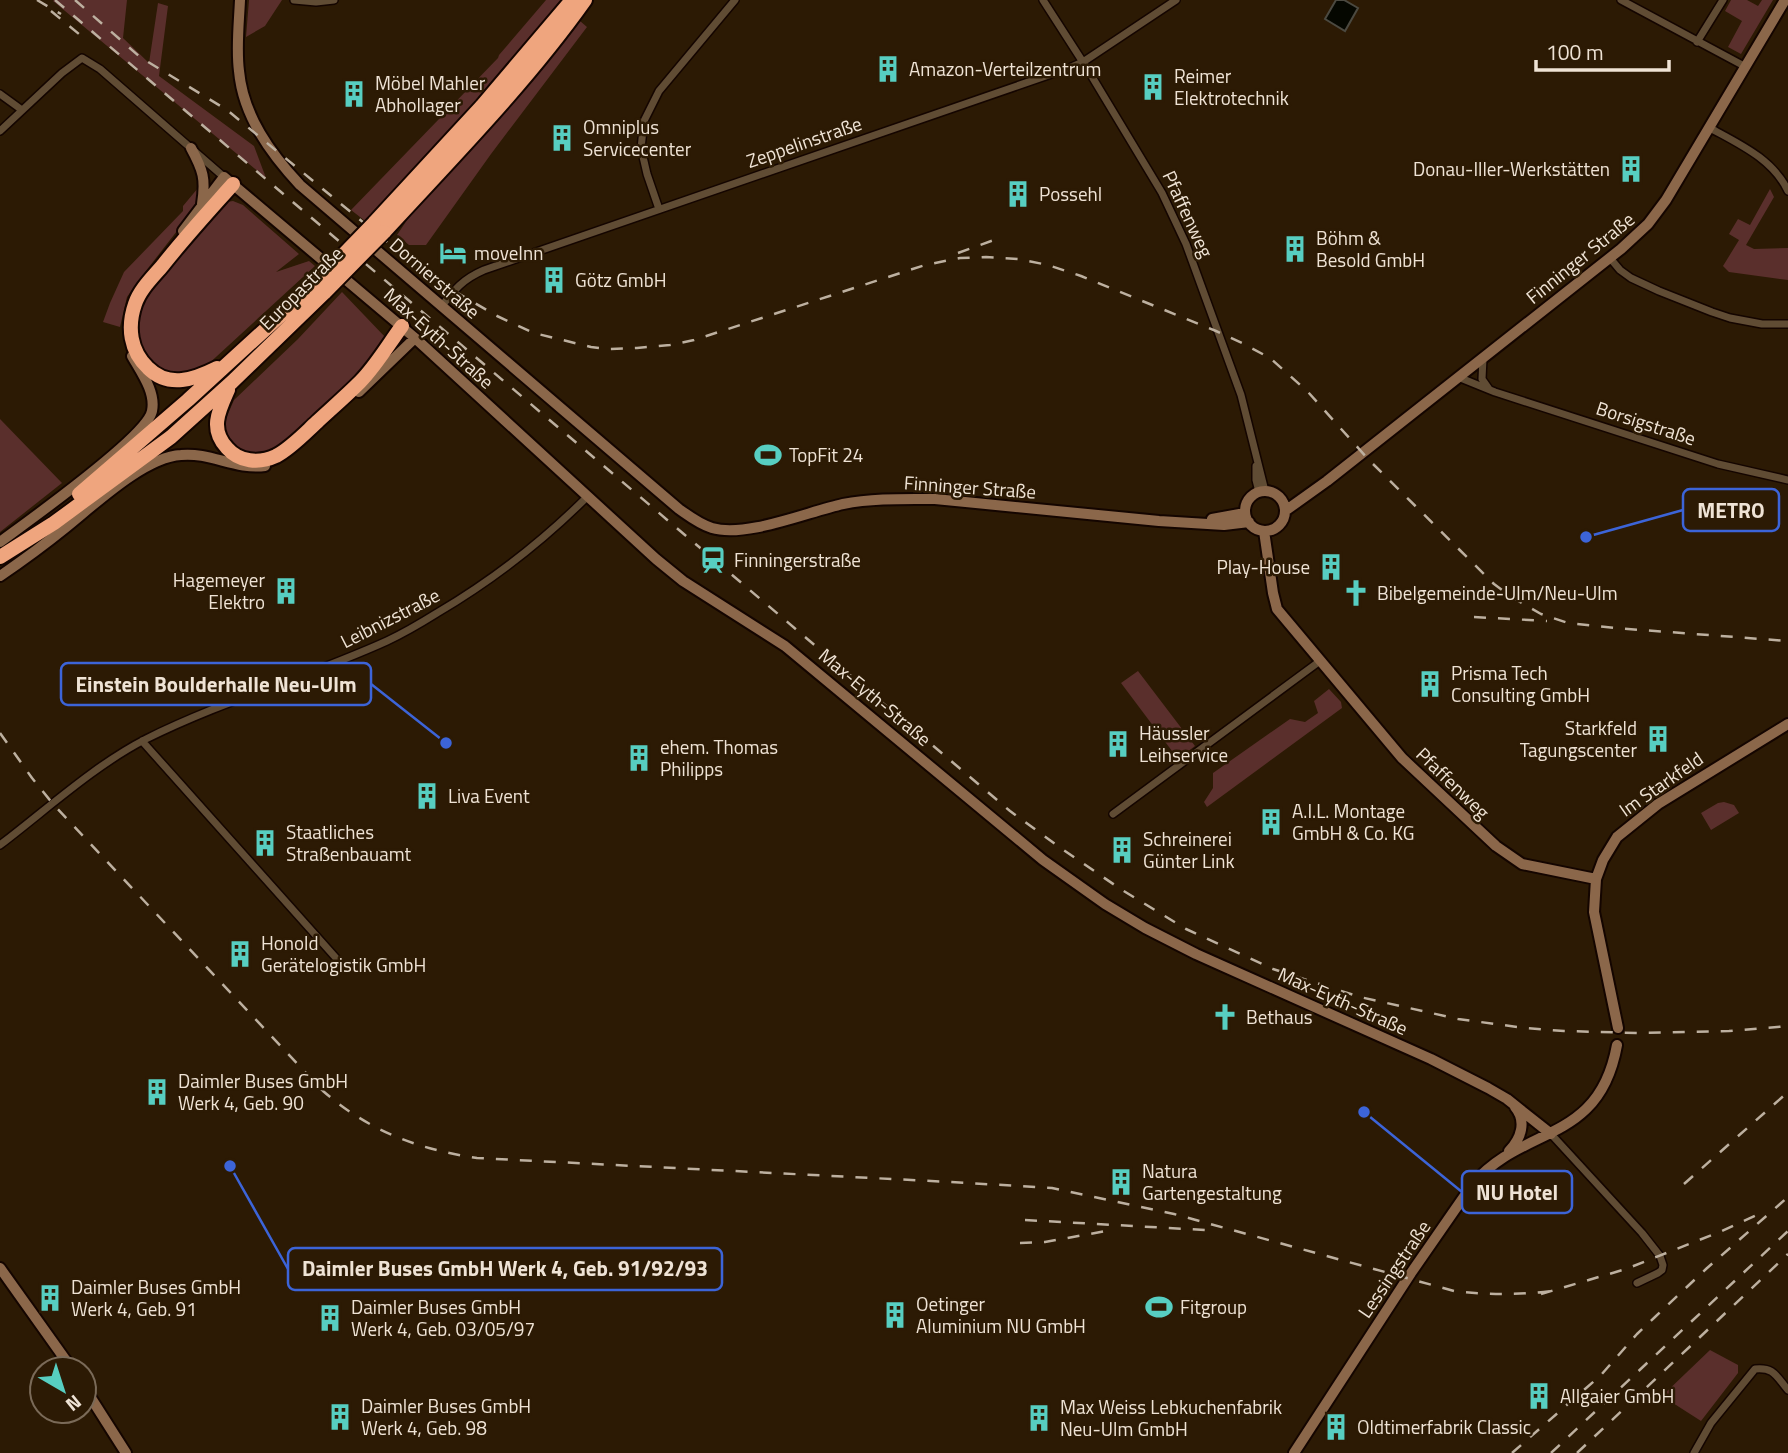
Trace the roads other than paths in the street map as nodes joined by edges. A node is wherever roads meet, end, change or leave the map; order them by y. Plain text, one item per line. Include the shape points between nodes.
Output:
1 (240, 0) edge
2 (294, 0) edge
3 (334, 0) edge
4 (585, 0) edge
5 (592, 0) edge
6 (735, 0) edge
7 (1043, 0) edge
8 (1177, 0) edge
9 (1621, 0) edge
10 (1723, 0) edge
11 (1785, 0) edge
12 (569, 3) edge
13 (1697, 41) junction
14 (555, 42) junction
15 (1083, 62) junction
16 (1746, 67) junction
17 (0, 94) edge
18 (22, 110) junction
19 (1710, 128) junction
20 (0, 131) edge
21 (191, 148) junction
22 (228, 180) junction
23 (1788, 191) edge
24 (201, 208) junction
25 (659, 209) junction
26 (379, 227) junction
27 (1610, 258) junction
28 (320, 288) junction
29 (441, 307) junction
30 (1788, 324) edge
31 (402, 327) junction
32 (415, 338) junction
33 (1483, 357) junction
34 (231, 362) junction
35 (1458, 377) junction
36 (232, 382) junction
37 (1494, 392) junction
38 (170, 416) junction
39 (171, 437) junction
40 (104, 463) junction
41 (1788, 480) edge
42 (118, 486) junction
43 (1262, 492) junction
44 (588, 496) junction
45 (1284, 508) junction
46 (1247, 518) junction
47 (704, 525) joint
48 (1267, 530) junction
49 (0, 542) edge
50 (0, 556) edge
51 (0, 576) edge
52 (1320, 661) junction
53 (1788, 724) edge
54 (142, 741) junction
55 (1113, 814) dead end
56 (0, 845) edge
57 (1596, 878) junction
58 (336, 958) dead end
59 (1618, 1028) dead end
60 (1617, 1045) dead end
61 (1507, 1099) junction
62 (1551, 1134) junction
63 (1496, 1162) junction
64 (0, 1268) edge
65 (1637, 1283) dead end
66 (62, 1355) edge
67 (1788, 1390) edge
68 (98, 1409) edge
69 (126, 1453) edge
70 (1294, 1453) edge
71 (1694, 1453) edge

1 - 29 street, Dornierstraße via 238,71 248,111 263,138 300,185
2 - 3 street
4 - 14 highway, Europastraße
5 - 14 highway
6 - 25 street via 661,88 644,121 643,160
7 - 15 street, Pfaffenweg
8 - 15 street, Zeppelinstraße
9 - 13 street
10 - 13 street
11 - 16 street, Finninger Straße
12 - 26 highway, Europastraße
13 - 16 street
14 - 26 highway, Europastraße via 493,114
15 - 25 street, Zeppelinstraße
15 - 43 street, Pfaffenweg via 1162,193 1186,244 1241,395
16 - 19 street, Finninger Straße
17 - 18 street
18 - 20 street
18 - 21 street, Max-Eyth-Straße via 82,58
19 - 23 street via 1759,157
19 - 27 street, Finninger Straße via 1658,212
21 - 22 street, Max-Eyth-Straße
21 - 24 street via 205,178
22 - 24 street
22 - 31 street, Max-Eyth-Straße
22 - 34 highway via 145,286 132,316 131,340 150,371 175,381
24 - 40 street via 130,299 125,341 150,390 153,411 142,429
25 - 29 street, Zeppelinstraße via 470,276
26 - 28 highway, Europastraße, bridge
27 - 30 street via 1631,278 1712,312 1762,324
27 - 33 street, Finninger Straße
28 - 34 highway, Europastraße
28 - 36 highway, Europastraße
29 - 47 street, Dornierstraße via 679,509
31 - 32 street, Max-Eyth-Straße
31 - 36 highway via 361,381 305,434 273,457 251,461 237,457 221,441 218,411
32 - 42 street via 309,439 276,463 251,468 182,454 165,457
32 - 44 street, Max-Eyth-Straße
33 - 35 street, Finninger Straße
33 - 37 street via 1482,382
34 - 38 highway, Europastraße
35 - 37 street, Borsigstraße
35 - 45 street, Finninger Straße via 1327,481
36 - 39 highway, Europastraße
37 - 41 street, Borsigstraße via 1718,464
38 - 40 highway
38 - 50 highway, Europastraße
39 - 42 highway
39 - 50 highway, Europastraße via 54,523
40 - 49 street
42 - 51 street
43 - 45 street via 1278,496
43 - 46 street via 1250,499
44 - 54 street, Leibnizstraße via 510,566 396,636
44 - 61 street, Max-Eyth-Straße via 683,581 785,646 1043,860 1105,904 1196,954 1441,1064
45 - 48 street, Finninger Straße via 1281,523
46 - 47 street, Finninger Straße via 1224,525 961,500 900,499 844,504 739,531
46 - 48 street via 1257,529
48 - 52 street, Pfaffenweg via 1277,609
52 - 55 street
52 - 57 street, Pfaffenweg via 1402,758 1496,846 1536,868
53 - 57 street, Im Starkfeld via 1640,817 1617,837
54 - 56 street, Leibnizstraße
54 - 58 street
57 - 59 street, Im Starkfeld via 1594,912
60 - 62 street via 1598,1095 1577,1118
61 - 62 street, Max-Eyth-Straße
61 - 63 street via 1519,1112 1522,1126 1514,1146
62 - 63 street, Lessingstraße
62 - 65 street, Max-Eyth-Straße via 1660,1256 1662,1269
63 - 70 street, Lessingstraße via 1472,1185
64 - 66 street
67 - 71 street via 1770,1370 1755,1369 1711,1423
68 - 69 street

